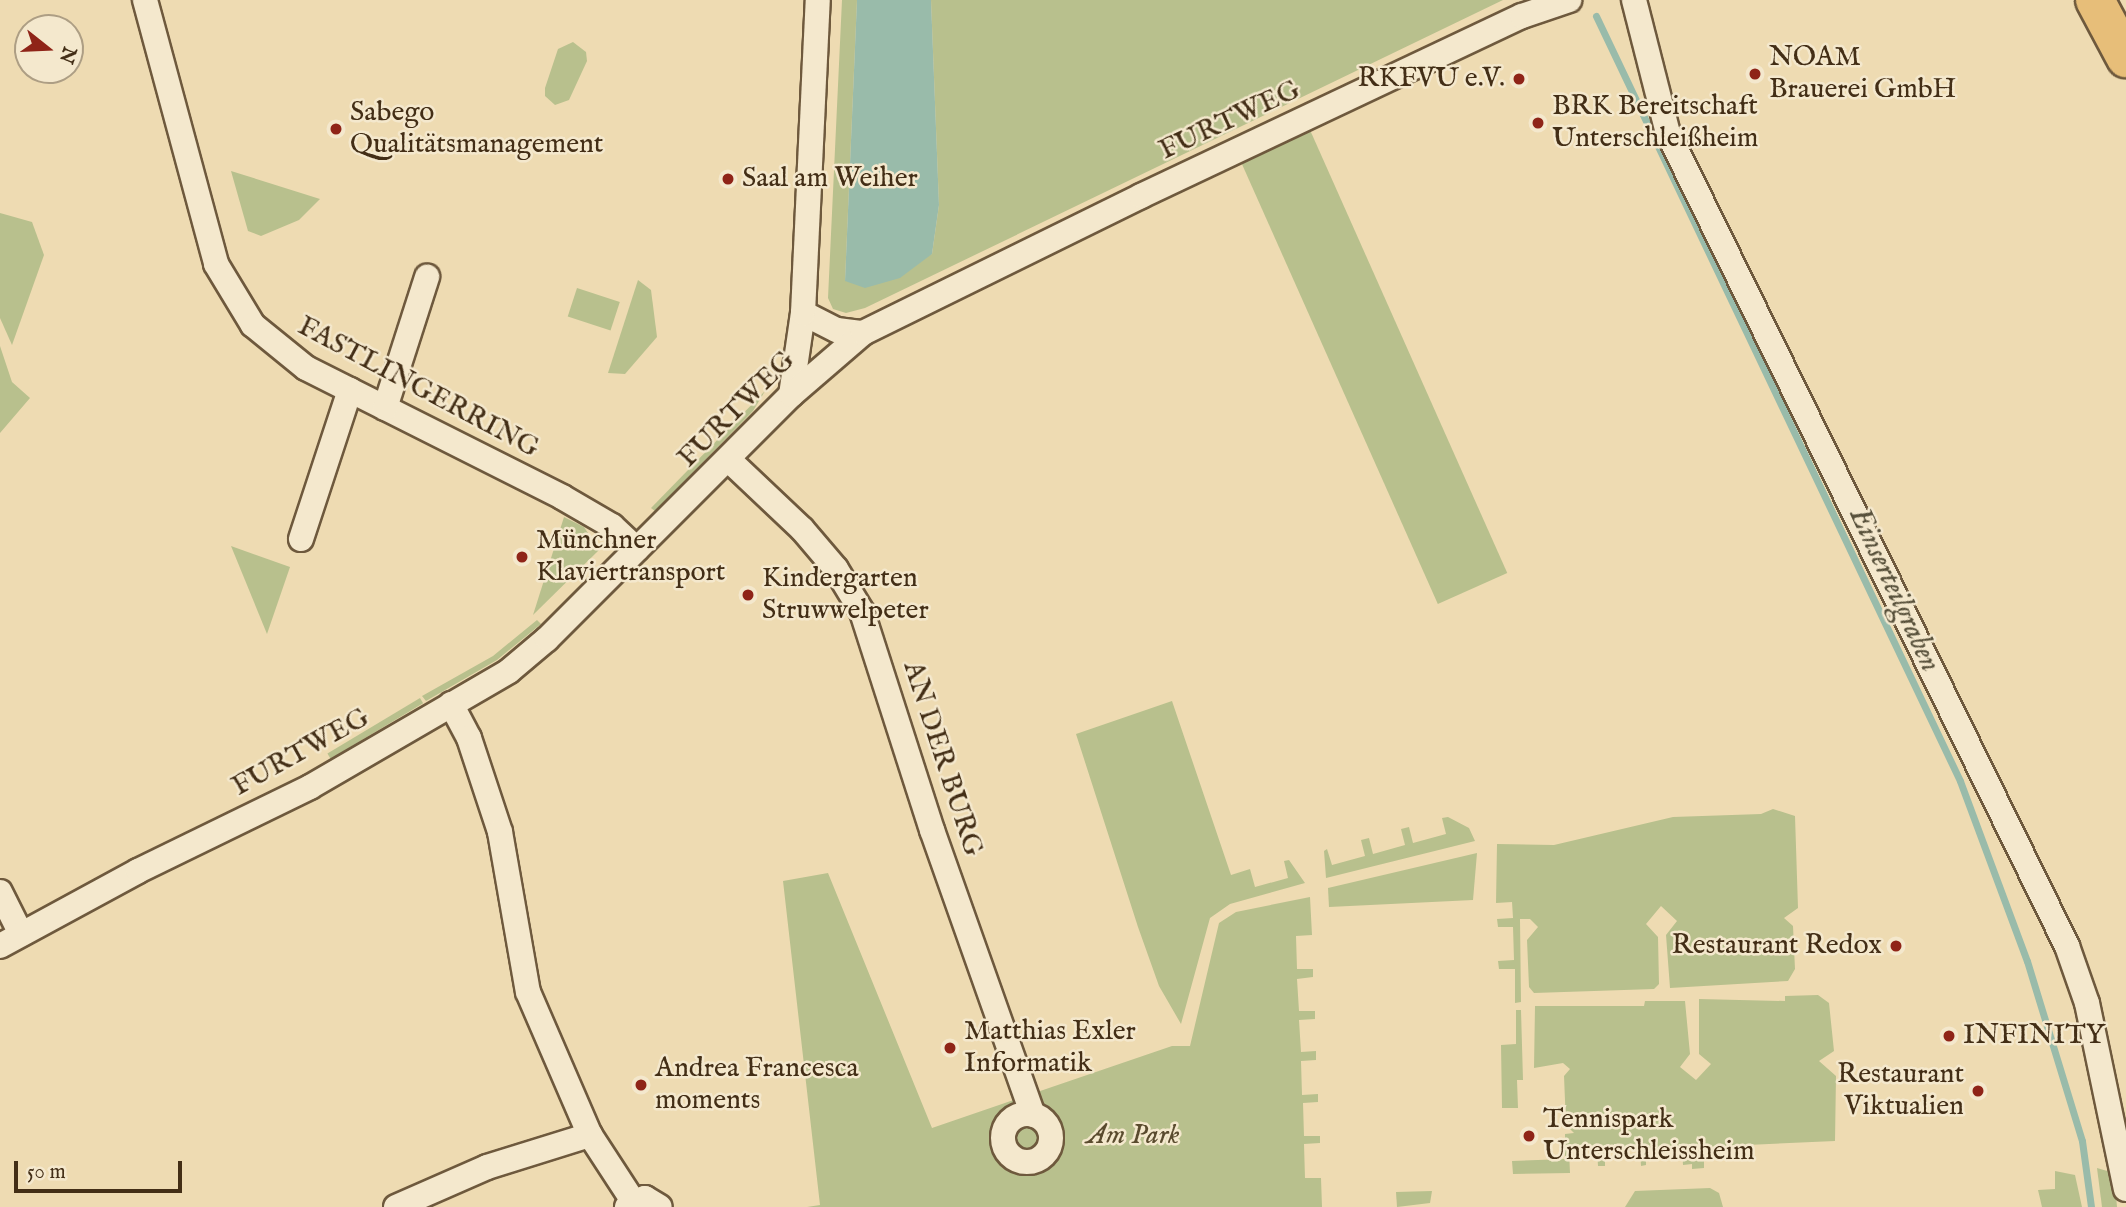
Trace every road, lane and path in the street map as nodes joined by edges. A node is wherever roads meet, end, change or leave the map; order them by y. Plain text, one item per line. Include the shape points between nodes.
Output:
1 (145, 0) edge
2 (818, 0) edge
3 (1569, 0) edge
4 (1634, 0) edge
5 (2095, 0) edge
6 (2126, 58) edge
7 (427, 277) dead end
8 (803, 313) junction
9 (863, 333) junction
10 (350, 390) junction
11 (791, 395) junction
12 (385, 408) junction
13 (730, 461) junction
14 (301, 540) dead end
15 (638, 548) junction
16 (451, 704) junction
17 (0, 892) edge
18 (21, 934) junction
19 (0, 946) edge
20 (1032, 1115) dead end
21 (590, 1135) junction
22 (2126, 1189) edge
23 (630, 1204) edge
24 (396, 1207) edge
25 (660, 1207) edge

1 - 10 street, FASTLINGERRING via 223,278 253,325 278,349
2 - 8 street
3 - 9 street, FURTWEG via 1522,16
4 - 22 street via 1668,133 2067,946 2090,1016
5 - 6 highway
7 - 12 street
8 - 9 street via 837,330
8 - 11 street
9 - 11 street, FURTWEG
10 - 12 street, FASTLINGERRING
10 - 14 street
11 - 13 street, FURTWEG
12 - 15 street, FASTLINGERRING via 562,496
13 - 15 street, FURTWEG
13 - 20 street, AN DER BURG via 802,529 836,569 862,612 942,860
15 - 16 street, FURTWEG via 509,671
16 - 18 street, FURTWEG via 310,787
16 - 21 street via 468,738 500,832 528,992
17 - 18 street
18 - 19 street, FURTWEG
21 - 23 street
21 - 24 street via 487,1167
23 - 25 street via 645,1198

